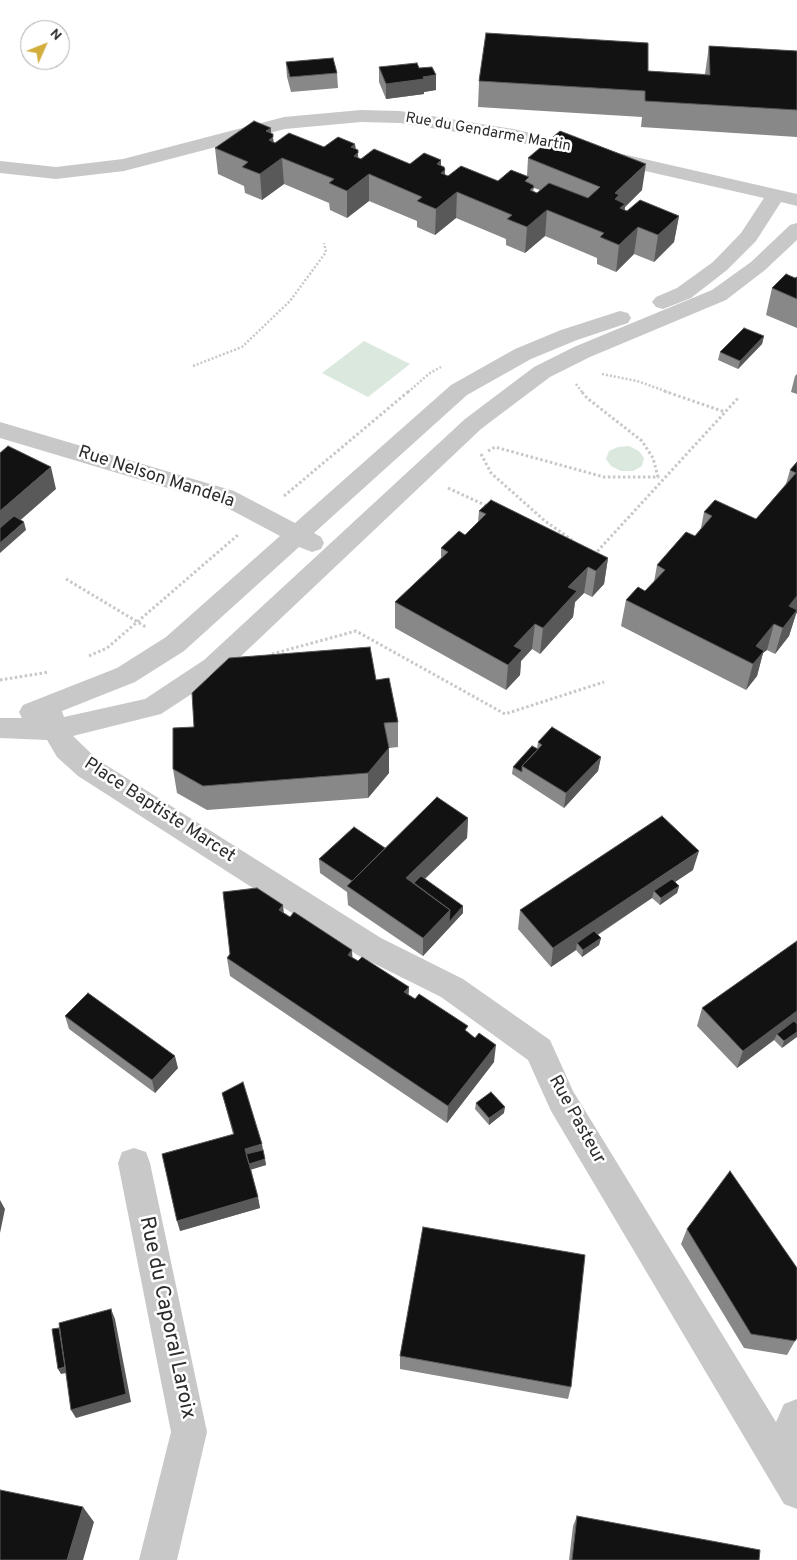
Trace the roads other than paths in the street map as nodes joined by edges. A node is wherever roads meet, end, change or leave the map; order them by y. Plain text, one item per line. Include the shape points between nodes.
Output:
1 (0, 167) edge
2 (786, 198) edge
3 (797, 229) edge
4 (0, 430) edge
5 (297, 534) junction
6 (333, 554) junction
7 (52, 718) junction
8 (0, 721) edge
9 (0, 728) edge
10 (240, 864) joint
11 (134, 1163) dead end
12 (797, 1417) edge
13 (778, 1458) junction
14 (797, 1491) edge
15 (158, 1560) edge

1 - 2 street, Rue du Gendarme Martin via 56,173 124,165 284,123 361,116 400,117 513,135
2 - 5 street via 720,266 684,292 523,354 459,390
3 - 6 street via 758,266 719,295 542,372 473,424
4 - 5 street, Rue Nelson Mandela via 226,497
5 - 6 street, Rue Nelson Mandela
5 - 7 street via 174,644
6 - 7 street via 213,667 152,707
7 - 8 street
7 - 9 street
7 - 10 street, Place Baptiste Marcet via 67,749 88,768
10 - 13 street, Rue Pasteur via 370,947 452,988 539,1050 562,1101
11 - 15 street, Rue du Caporal Laroix via 190,1432
12 - 13 street
13 - 14 street, Rue Pasteur

